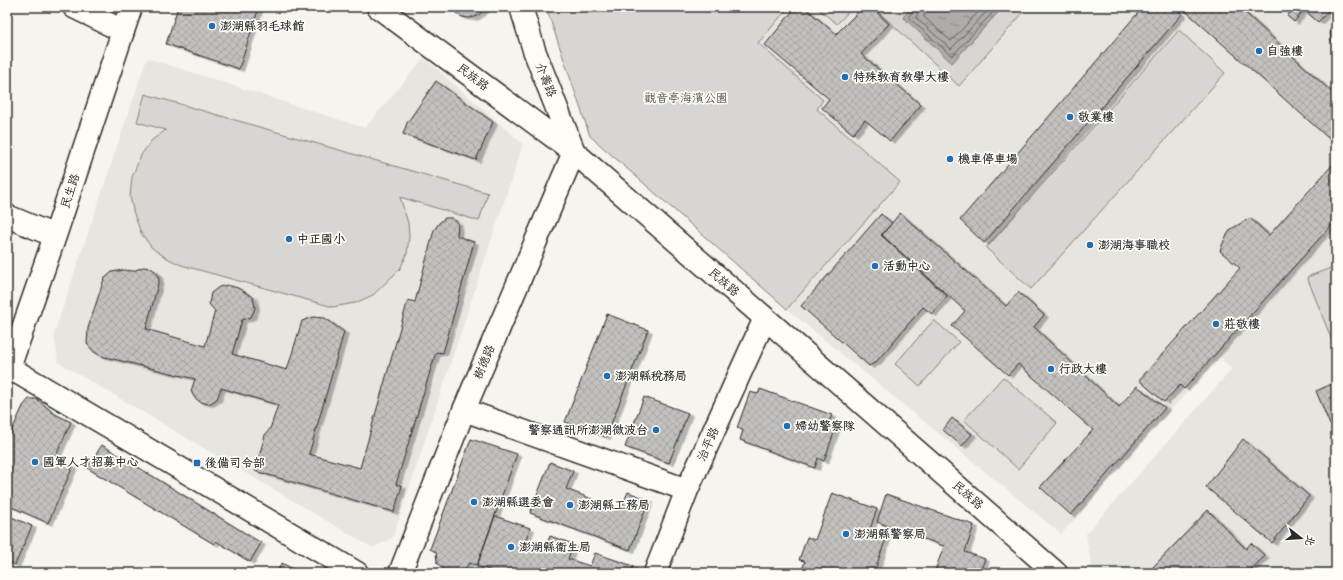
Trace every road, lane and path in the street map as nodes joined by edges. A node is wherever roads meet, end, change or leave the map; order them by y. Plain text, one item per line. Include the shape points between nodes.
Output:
1 (74, 7) edge
2 (131, 7) edge
3 (378, 7) edge
4 (521, 7) edge
5 (123, 30) junction
6 (574, 152) junction
7 (7, 216) edge
8 (55, 236) junction
9 (765, 318) junction
10 (8, 371) edge
11 (464, 410) junction
12 (687, 490) junction
13 (1054, 572) edge
14 (357, 573) edge
15 (400, 573) edge
16 (655, 573) edge

1 - 5 street
2 - 5 street, 民生路
3 - 6 street, 民族路
4 - 6 street, 介壽路 via 534,50
5 - 8 street, 民生路
6 - 9 street, 民族路
6 - 11 street, 樹德路
7 - 8 street
8 - 10 street, 民生路
9 - 12 street, 治平路
9 - 13 street, 民族路
10 - 14 street
11 - 12 street
11 - 15 street, 樹德路
12 - 16 street, 治平路

